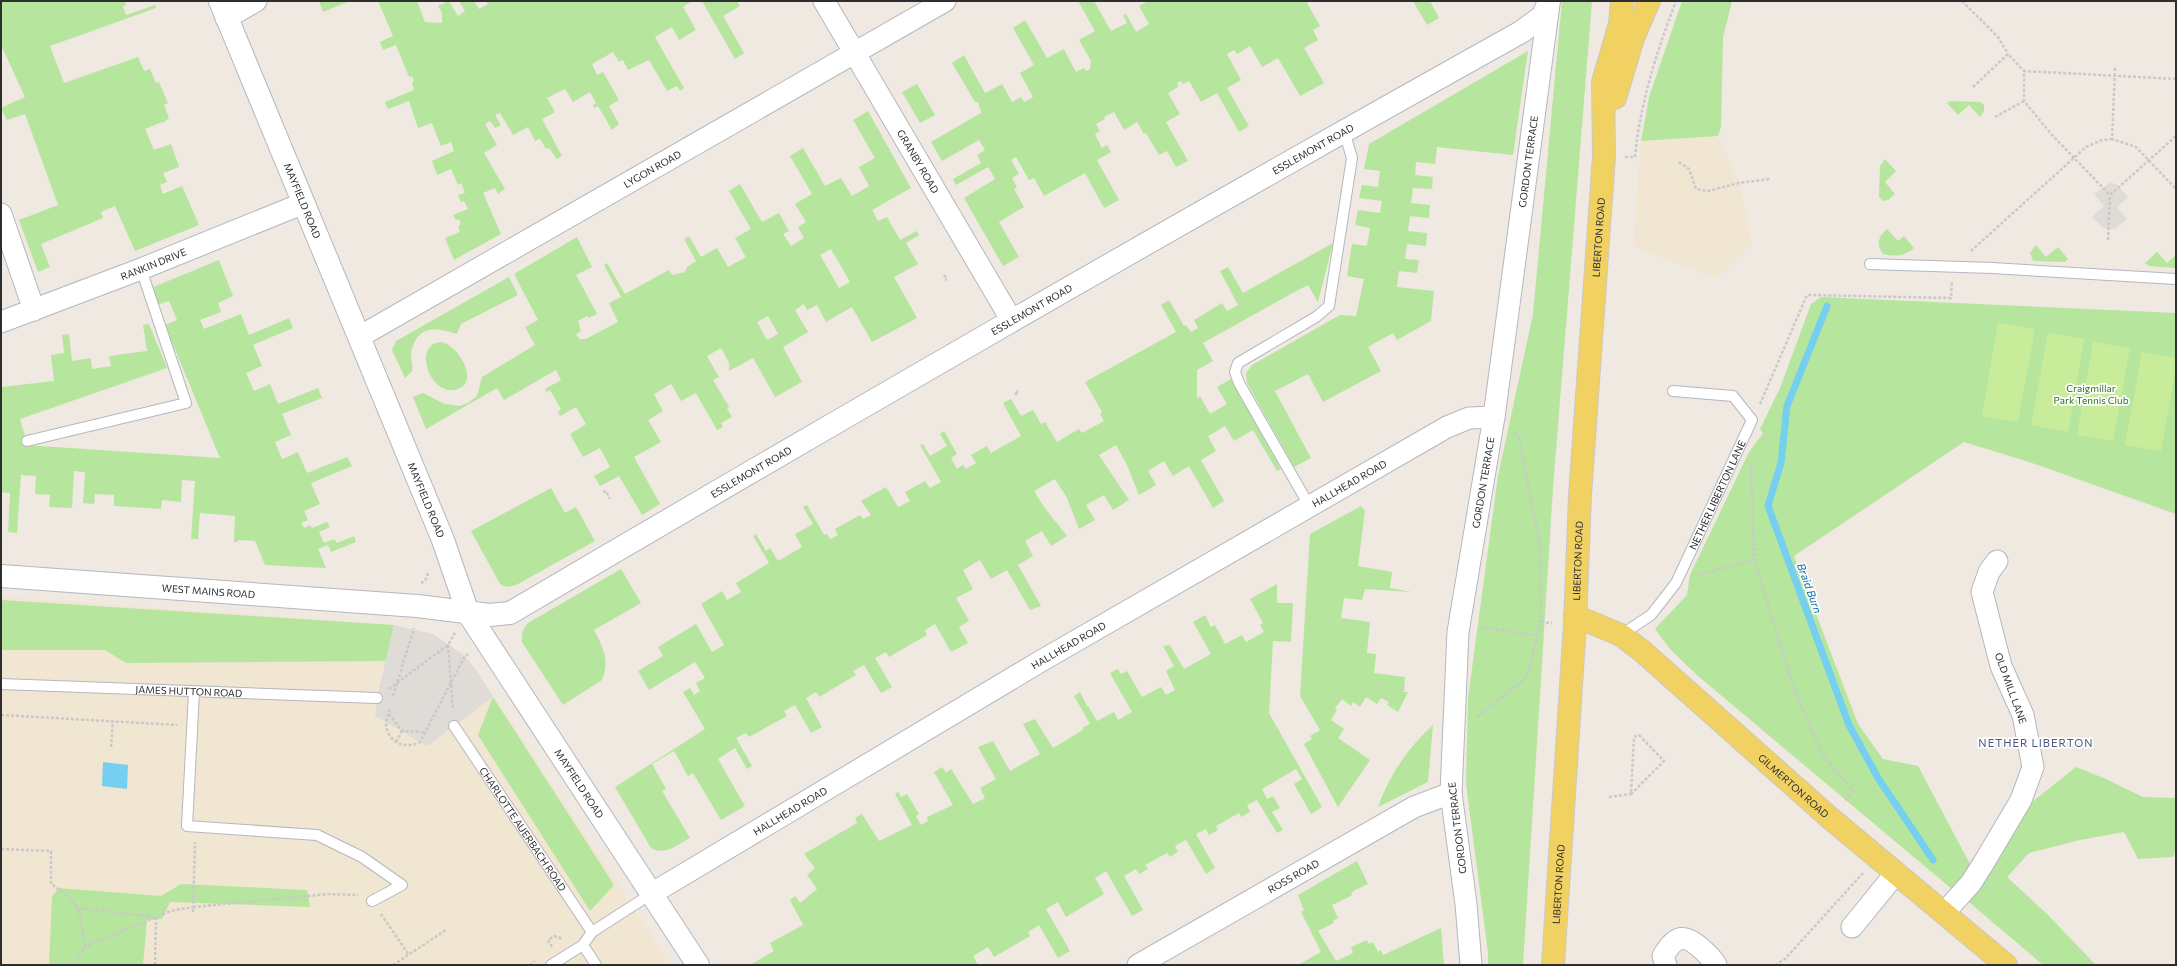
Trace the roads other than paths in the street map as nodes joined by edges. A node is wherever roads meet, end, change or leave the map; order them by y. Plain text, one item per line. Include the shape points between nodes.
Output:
1 (256, 1) edge
2 (824, 1) edge
3 (945, 1) edge
4 (1622, 1) edge
5 (1649, 1) edge
6 (1549, 2) edge
7 (223, 9) edge
8 (853, 53) junction
9 (1344, 131) junction
10 (1604, 156) junction
11 (304, 203) junction
12 (1, 214) edge
13 (1870, 264) dead end
14 (141, 269) junction
15 (2176, 279) edge
16 (34, 310) junction
17 (1012, 321) junction
18 (1, 322) edge
19 (359, 337) junction
20 (1673, 391) dead end
21 (1494, 417) junction
22 (27, 440) dead end
23 (1310, 507) junction
24 (1997, 561) dead end
25 (455, 573) junction
26 (1, 576) edge
27 (417, 606) junction
28 (1575, 616) junction
29 (474, 621) junction
30 (1621, 635) junction
31 (1, 684) edge
32 (194, 692) junction
33 (377, 698) road end
34 (454, 726) road end
35 (1451, 793) junction
36 (1896, 873) junction
37 (651, 894) junction
38 (372, 901) road end
39 (1944, 913) junction
40 (1852, 927) dead end
41 (592, 932) junction
42 (583, 945) junction
43 (551, 965) edge
44 (596, 965) edge
45 (698, 965) edge
46 (1138, 965) edge
47 (1472, 965) edge
48 (1553, 965) edge
49 (1666, 965) edge
50 (1716, 965) edge
51 (2006, 965) edge

1 - 7 street
2 - 8 street, GRANBY ROAD
3 - 8 street, LYGON ROAD
4 - 10 main road, LIBERTON ROAD via 1620,24 1603,82
5 - 10 main road, LIBERTON ROAD via 1633,38 1617,87
6 - 9 street, ESSLEMONT ROAD via 1542,16 1532,26
6 - 21 street, GORDON TERRACE
7 - 11 street, MAYFIELD ROAD
8 - 17 street, GRANBY ROAD
8 - 19 street, LYGON ROAD
9 - 17 street, ESSLEMONT ROAD
9 - 23 lane via 1352,158 1329,306 1316,317 1238,363 1235,372
10 - 28 main road, LIBERTON ROAD via 1580,495
11 - 14 street, RANKIN DRIVE
11 - 19 street, MAYFIELD ROAD
12 - 16 street
13 - 15 lane
14 - 16 street, RANKIN DRIVE
14 - 22 lane via 186,403
16 - 18 street, RANKIN DRIVE
17 - 29 street, ESSLEMONT ROAD via 510,612
19 - 25 street, MAYFIELD ROAD
20 - 30 lane, NETHER LIBERTON LANE via 1733,396 1752,420 1676,583 1651,615
21 - 23 street, HALLHEAD ROAD via 1458,421
21 - 35 street, GORDON TERRACE via 1458,623
23 - 37 street, HALLHEAD ROAD via 1041,661
24 - 39 street, OLD MILL LANE via 1989,572 1982,592 2002,666 2023,715 2033,767 2021,800 1979,870 1971,883
25 - 27 street, WEST MAINS ROAD via 443,592 432,602
25 - 29 street, MAYFIELD ROAD
26 - 27 street, WEST MAINS ROAD
27 - 29 street, WEST MAINS ROAD
28 - 30 main road, GILMERTON ROAD
28 - 48 main road, LIBERTON ROAD
29 - 37 street, MAYFIELD ROAD
30 - 36 main road, GILMERTON ROAD
31 - 32 lane, JAMES HUTTON ROAD
32 - 33 lane, JAMES HUTTON ROAD
32 - 38 lane via 187,826 317,834 362,857 402,885
34 - 41 lane, CHARLOTTE AUERBACH ROAD
35 - 46 street, ROSS ROAD via 1414,807
35 - 47 street, GORDON TERRACE
36 - 39 main road, GILMERTON ROAD
36 - 40 street
37 - 41 lane
37 - 45 street, MAYFIELD ROAD
39 - 51 main road, GILMERTON ROAD
41 - 42 lane
42 - 43 lane
42 - 44 lane
49 - 50 street via 1663,956 1671,943 1680,938 1692,940

